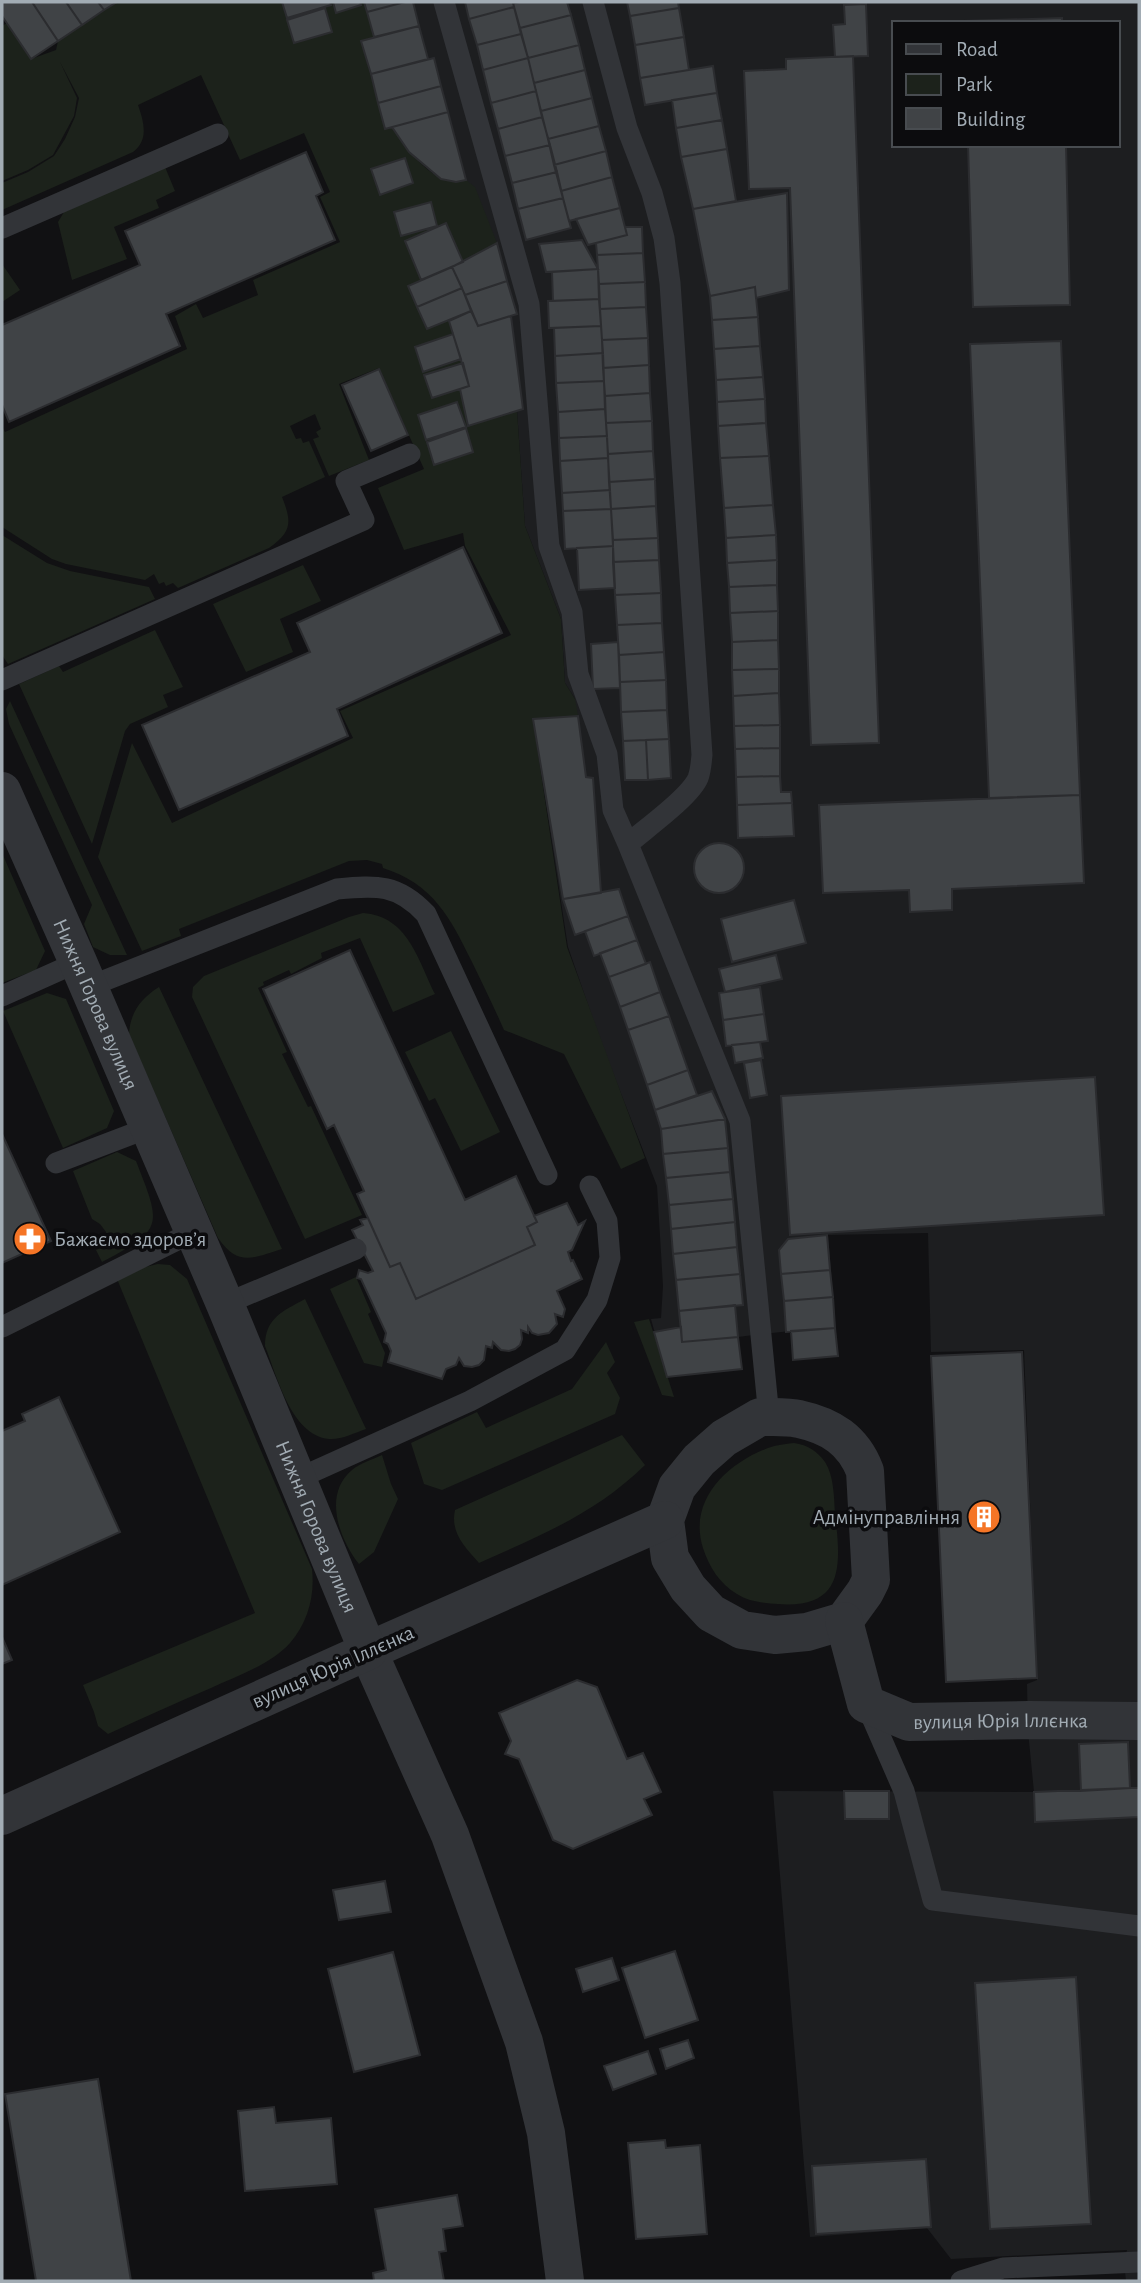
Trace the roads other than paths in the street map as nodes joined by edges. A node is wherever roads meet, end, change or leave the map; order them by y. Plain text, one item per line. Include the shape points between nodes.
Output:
1 (444, 2) edge
2 (593, 2) edge
3 (218, 134) dead end
4 (2, 228) edge
5 (410, 454) dead end
6 (2, 680) edge
7 (3, 799) edge
8 (628, 844) junction
9 (83, 975) junction
10 (2, 996) edge
11 (148, 1128) junction
12 (56, 1163) dead end
13 (547, 1175) dead end
14 (590, 1186) dead end
15 (193, 1232) junction
16 (356, 1250) dead end
17 (225, 1304) junction
18 (2, 1326) edge
19 (769, 1417) junction
20 (297, 1479) junction
21 (665, 1520) junction
22 (844, 1621) junction
23 (368, 1651) junction
24 (866, 1704) junction
25 (1139, 1721) edge
26 (2, 1816) edge
27 (1139, 1926) edge
28 (1139, 2262) edge
29 (565, 2281) edge
30 (961, 2281) edge

1 - 8 lane via 529,304 549,546 572,612 578,674 607,754 613,810
2 - 8 lane via 627,128 664,238 702,755 701,769 689,791
3 - 4 lane
5 - 6 lane via 346,481 364,520
7 - 9 street, Нижня Горова вулиця
8 - 19 lane via 740,1122
9 - 10 lane
9 - 11 street, Нижня Горова вулиця
9 - 13 lane via 337,890 393,889 426,914
11 - 12 lane
11 - 15 street, Нижня Горова вулиця
14 - 20 lane via 607,1222 610,1258 597,1300 565,1350 470,1401
15 - 17 street, Нижня Горова вулиця
15 - 18 lane
16 - 17 lane
17 - 20 street, Нижня Горова вулиця
19 - 21 street via 760,1417 724,1438 699,1460 677,1487
19 - 22 street via 798,1418 832,1431 849,1442 865,1471 871,1580
20 - 23 street, Нижня Горова вулиця
21 - 22 street via 670,1558 711,1613 742,1630 775,1635
21 - 23 street, вулиця Юрія Іллєнка
22 - 24 street
23 - 26 street, вулиця Юрія Іллєнка
23 - 29 street, Нижня Горова вулиця via 450,1835 524,2042 546,2133
24 - 25 street, вулиця Юрія Іллєнка via 909,1722
24 - 27 lane via 904,1791 933,1899
28 - 30 lane via 1003,2268

